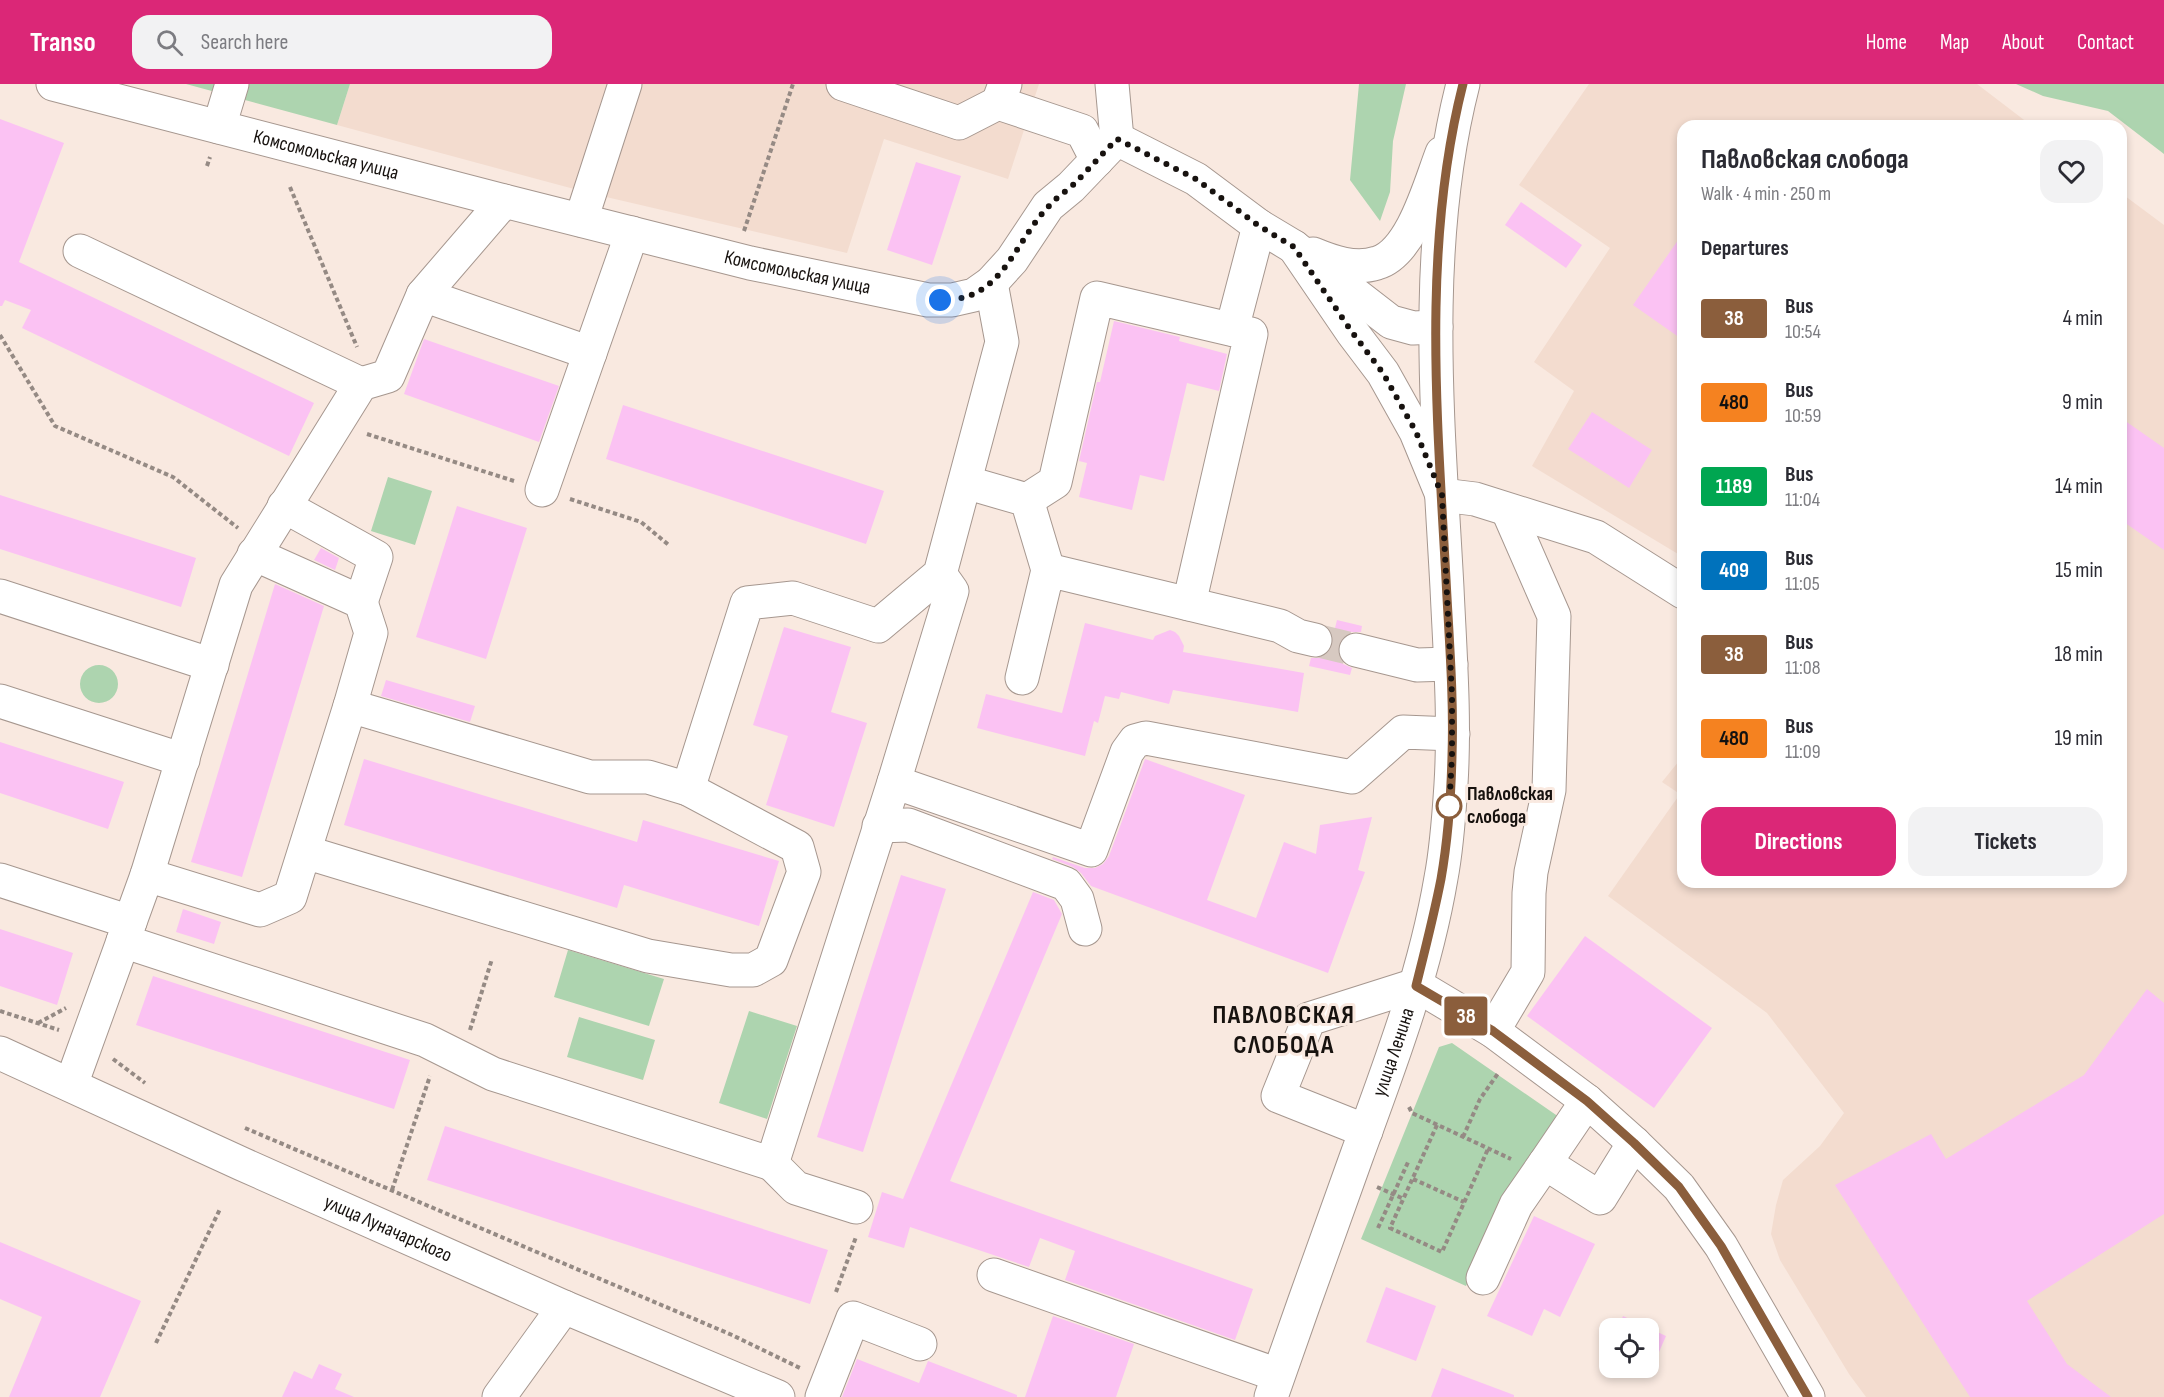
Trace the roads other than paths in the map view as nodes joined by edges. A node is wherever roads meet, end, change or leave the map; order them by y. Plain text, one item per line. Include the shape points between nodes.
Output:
1 (53, 84) edge
2 (232, 84) edge
3 (625, 84) edge
4 (843, 84) edge
5 (1112, 84) edge
6 (1463, 84) edge
7 (1002, 94) edge
8 (1454, 121) junction
9 (219, 127) junction
10 (1107, 149) junction
11 (504, 201) junction
12 (580, 220) junction
13 (1259, 226) junction
14 (632, 233) junction
15 (1294, 247) junction
16 (80, 250) dead end
17 (992, 283) junction
18 (423, 295) junction
19 (1436, 327) junction
20 (1232, 329) junction
21 (590, 353) junction
22 (366, 383) junction
23 (965, 482) junction
24 (542, 490) road end
25 (1442, 495) junction
26 (1028, 500) junction
27 (284, 506) junction
28 (1508, 511) junction
29 (257, 549) junction
30 (1048, 570) junction
31 (940, 574) junction
32 (1677, 588) edge
33 (0, 596) edge
34 (361, 602) junction
35 (1189, 604) junction
36 (1315, 640) tunnel mouth
37 (1356, 650) tunnel mouth
38 (1451, 664) junction
39 (212, 665) junction
40 (1022, 678) dead end
41 (0, 701) edge
42 (350, 706) junction
43 (1452, 734) junction
44 (183, 760) junction
45 (894, 782) junction
46 (688, 789) junction
47 (879, 826) junction
48 (305, 852) junction
49 (147, 875) junction
50 (0, 880) edge
51 (1085, 929) dead end
52 (127, 931) junction
53 (1416, 986) junction
54 (1493, 1031) junction
55 (0, 1053) edge
56 (71, 1085) junction
57 (1587, 1101) junction
58 (1366, 1131) junction
59 (1634, 1143) junction
60 (772, 1164) junction
61 (1542, 1167) junction
62 (856, 1207) dead end
63 (994, 1275) dead end
64 (1483, 1278) dead end
65 (564, 1307) junction
66 (920, 1344) dead end
67 (1274, 1386) edge
68 (823, 1395) edge
69 (499, 1397) edge
70 (778, 1397) edge
71 (1808, 1397) edge

1 - 9 street, Комсомольская улица
2 - 9 street
3 - 12 street
4 - 7 street via 959,123
5 - 10 street
6 - 8 street, улица Ленина
7 - 10 street via 1082,131
8 - 15 street via 1424,202 1406,238 1392,255 1362,266 1334,262
8 - 19 street, улица Ленина via 1440,222
9 - 11 street, Комсомольская улица
10 - 13 street via 1196,179
10 - 17 street, Комсомольская улица via 1048,206
11 - 12 street, Комсомольская улица
11 - 18 street
12 - 14 street, Комсомольская улица
13 - 15 street
13 - 20 street
14 - 17 street, Комсомольская улица via 928,300 974,295
14 - 21 street
15 - 19 street via 1391,322 1413,328
15 - 25 street via 1383,373 1416,432
16 - 22 street
17 - 23 street via 1002,342
18 - 21 street
18 - 22 street via 388,376
19 - 25 street, улица Ленина
20 - 26 street via 1097,298 1054,482
20 - 35 street via 1251,334
21 - 24 street
22 - 27 street
23 - 26 street
23 - 31 street
25 - 28 street
25 - 38 street, улица Ленина
26 - 30 street
27 - 29 street
27 - 34 street via 376,556
28 - 32 street via 1596,537
28 - 54 street via 1554,616 1554,628 1549,790 1531,872 1528,972
29 - 34 street
29 - 39 street via 236,585
30 - 35 street
30 - 40 street
31 - 45 street via 952,591
31 - 46 street via 878,626 793,598 747,603
33 - 39 street
34 - 42 street via 371,633
35 - 36 street via 1280,626
37 - 38 street via 1417,665
38 - 43 street, улица Ленина
39 - 44 street
41 - 44 street
42 - 46 street via 590,777 648,777
42 - 48 street
43 - 45 street via 1403,732 1352,777 1146,738 1135,741 1127,752 1091,850
43 - 53 street, улица Ленина via 1442,876
44 - 49 street
45 - 47 street
46 - 48 street via 797,847 804,872 771,960 753,970 730,970 648,956
47 - 51 street via 908,825 1066,884 1077,899
47 - 60 street
48 - 49 street via 290,897 260,910
49 - 52 street
50 - 52 street
52 - 56 street
52 - 60 street via 425,1040 493,1074
53 - 54 street
53 - 58 street, улица Ленина
53 - 58 street via 1308,1019 1278,1096
54 - 57 street
55 - 56 street, улица Луначарского
56 - 65 street, улица Луначарского
57 - 59 street
57 - 61 street
58 - 67 street, улица Ленина
59 - 61 street via 1600,1197
59 - 71 street via 1679,1187 1721,1246
60 - 62 street via 796,1188
61 - 64 street via 1516,1205
63 - 67 street
65 - 69 street
65 - 70 street, улица Луначарского
66 - 68 street via 853,1318

